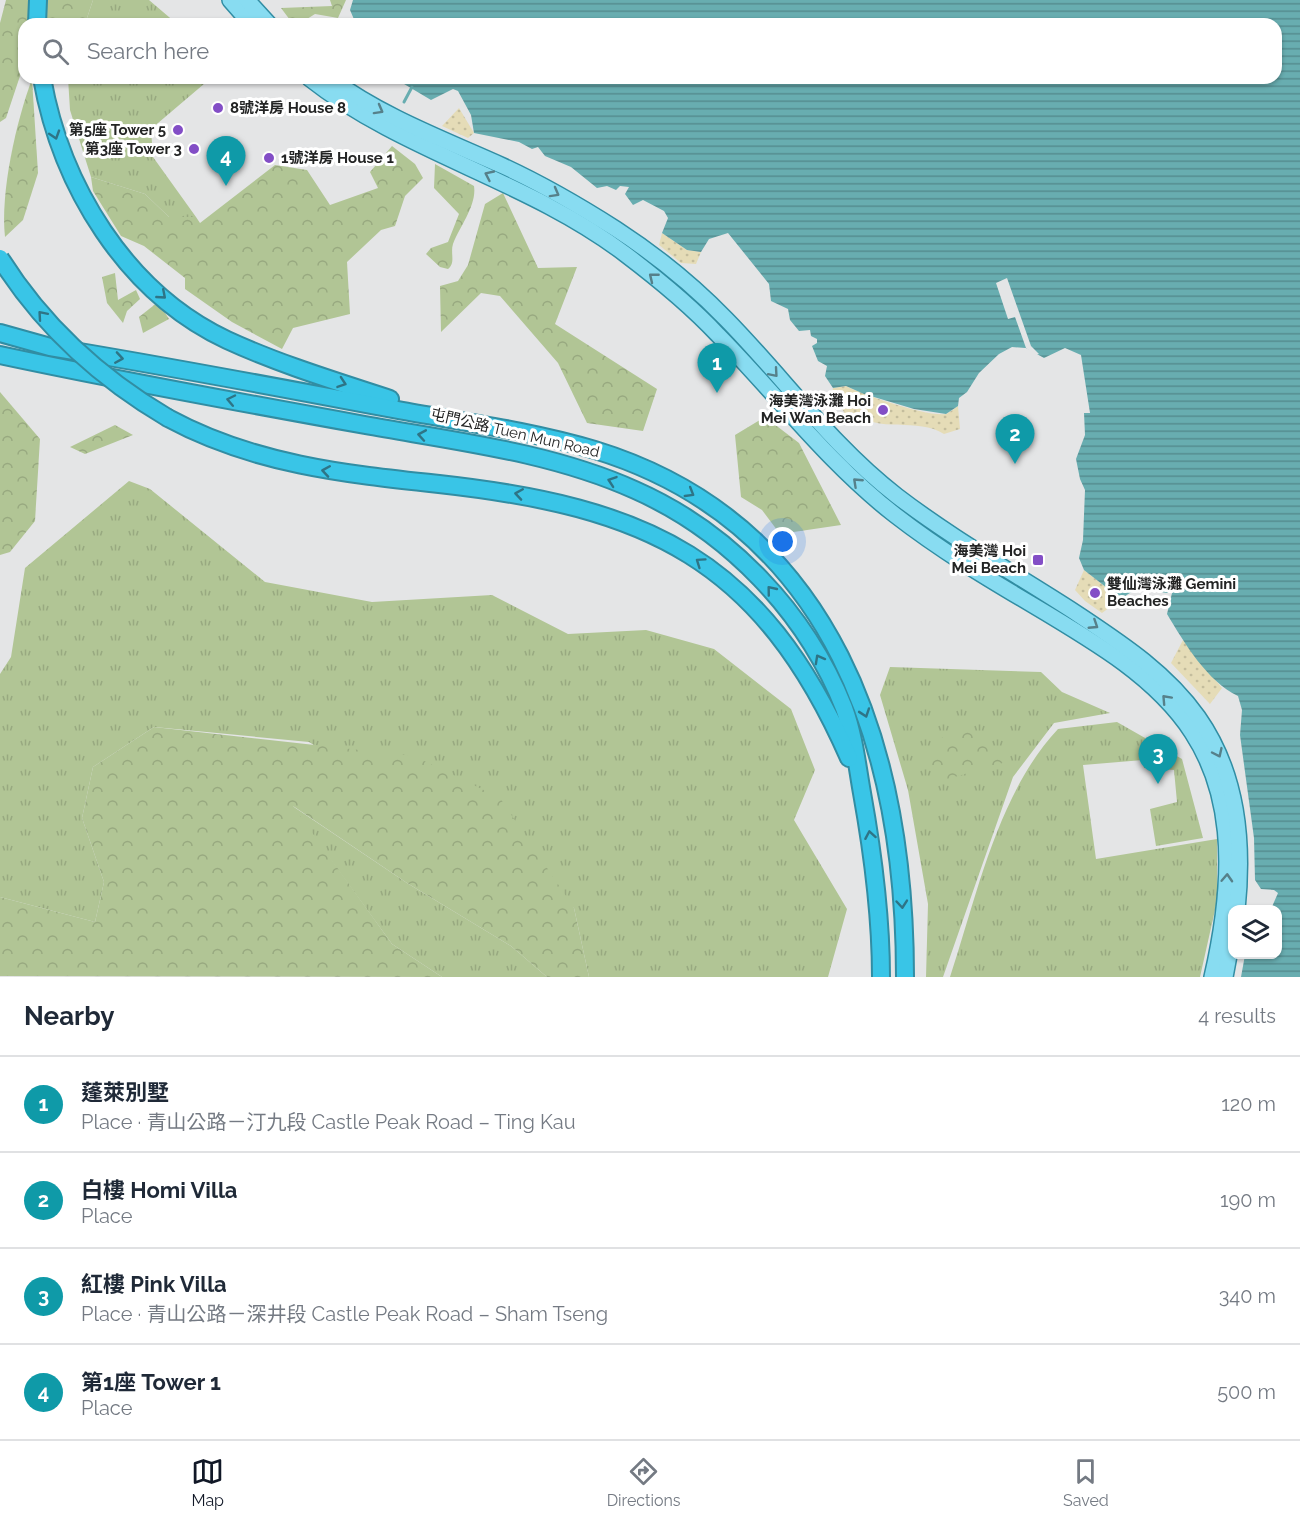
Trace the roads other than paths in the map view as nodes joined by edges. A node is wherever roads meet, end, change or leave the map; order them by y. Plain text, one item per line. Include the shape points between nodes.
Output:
1 (38, 0) edge
2 (230, 0) edge
3 (247, 0) edge
4 (37, 18) edge
5 (246, 18) edge
6 (264, 18) edge
7 (43, 84) edge
8 (318, 84) edge
9 (340, 84) edge
10 (0, 258) edge
11 (0, 333) edge
12 (0, 355) edge
13 (423, 412) junction
14 (916, 510) junction
15 (910, 526) junction
16 (862, 793) junction
17 (1237, 905) edge
18 (1229, 959) edge
19 (881, 977) edge
20 (905, 977) edge
21 (1212, 977) edge
22 (1225, 977) edge

1 - 4 highway
2 - 5 main road
3 - 6 main road
7 -> 13 highway via 58,144 84,200 126,260 168,301 225,339
15 -> 8 main road via 844,470 694,311 611,244 511,186 369,119
9 -> 14 main road via 389,115 551,190 632,240 698,292 840,446
16 -> 10 highway, bridge via 823,704 780,637 732,587 669,543 617,519 544,499 357,476 278,461 218,442 168,418 114,382 70,345 24,293
11 -> 13 highway, 屯門公路 Tuen Mun Road via 50,347
16 -> 12 highway, 屯門公路 Tuen Mun Road via 844,708 802,631 764,582 734,552 650,497 610,480 540,459
13 -> 20 highway, 屯門公路 Tuen Mun Road via 596,451 656,475 727,518 761,547 800,590 843,659 878,755 900,877
14 - 15 main road
14 -> 17 main road via 1126,646 1179,694 1201,721 1221,760 1238,824
21 -> 15 main road via 1224,914 1227,835 1218,789 1202,749 1173,706 1150,683 1105,649
19 -> 16 highway, 屯門公路 Tuen Mun Road via 876,879
18 - 22 main road

